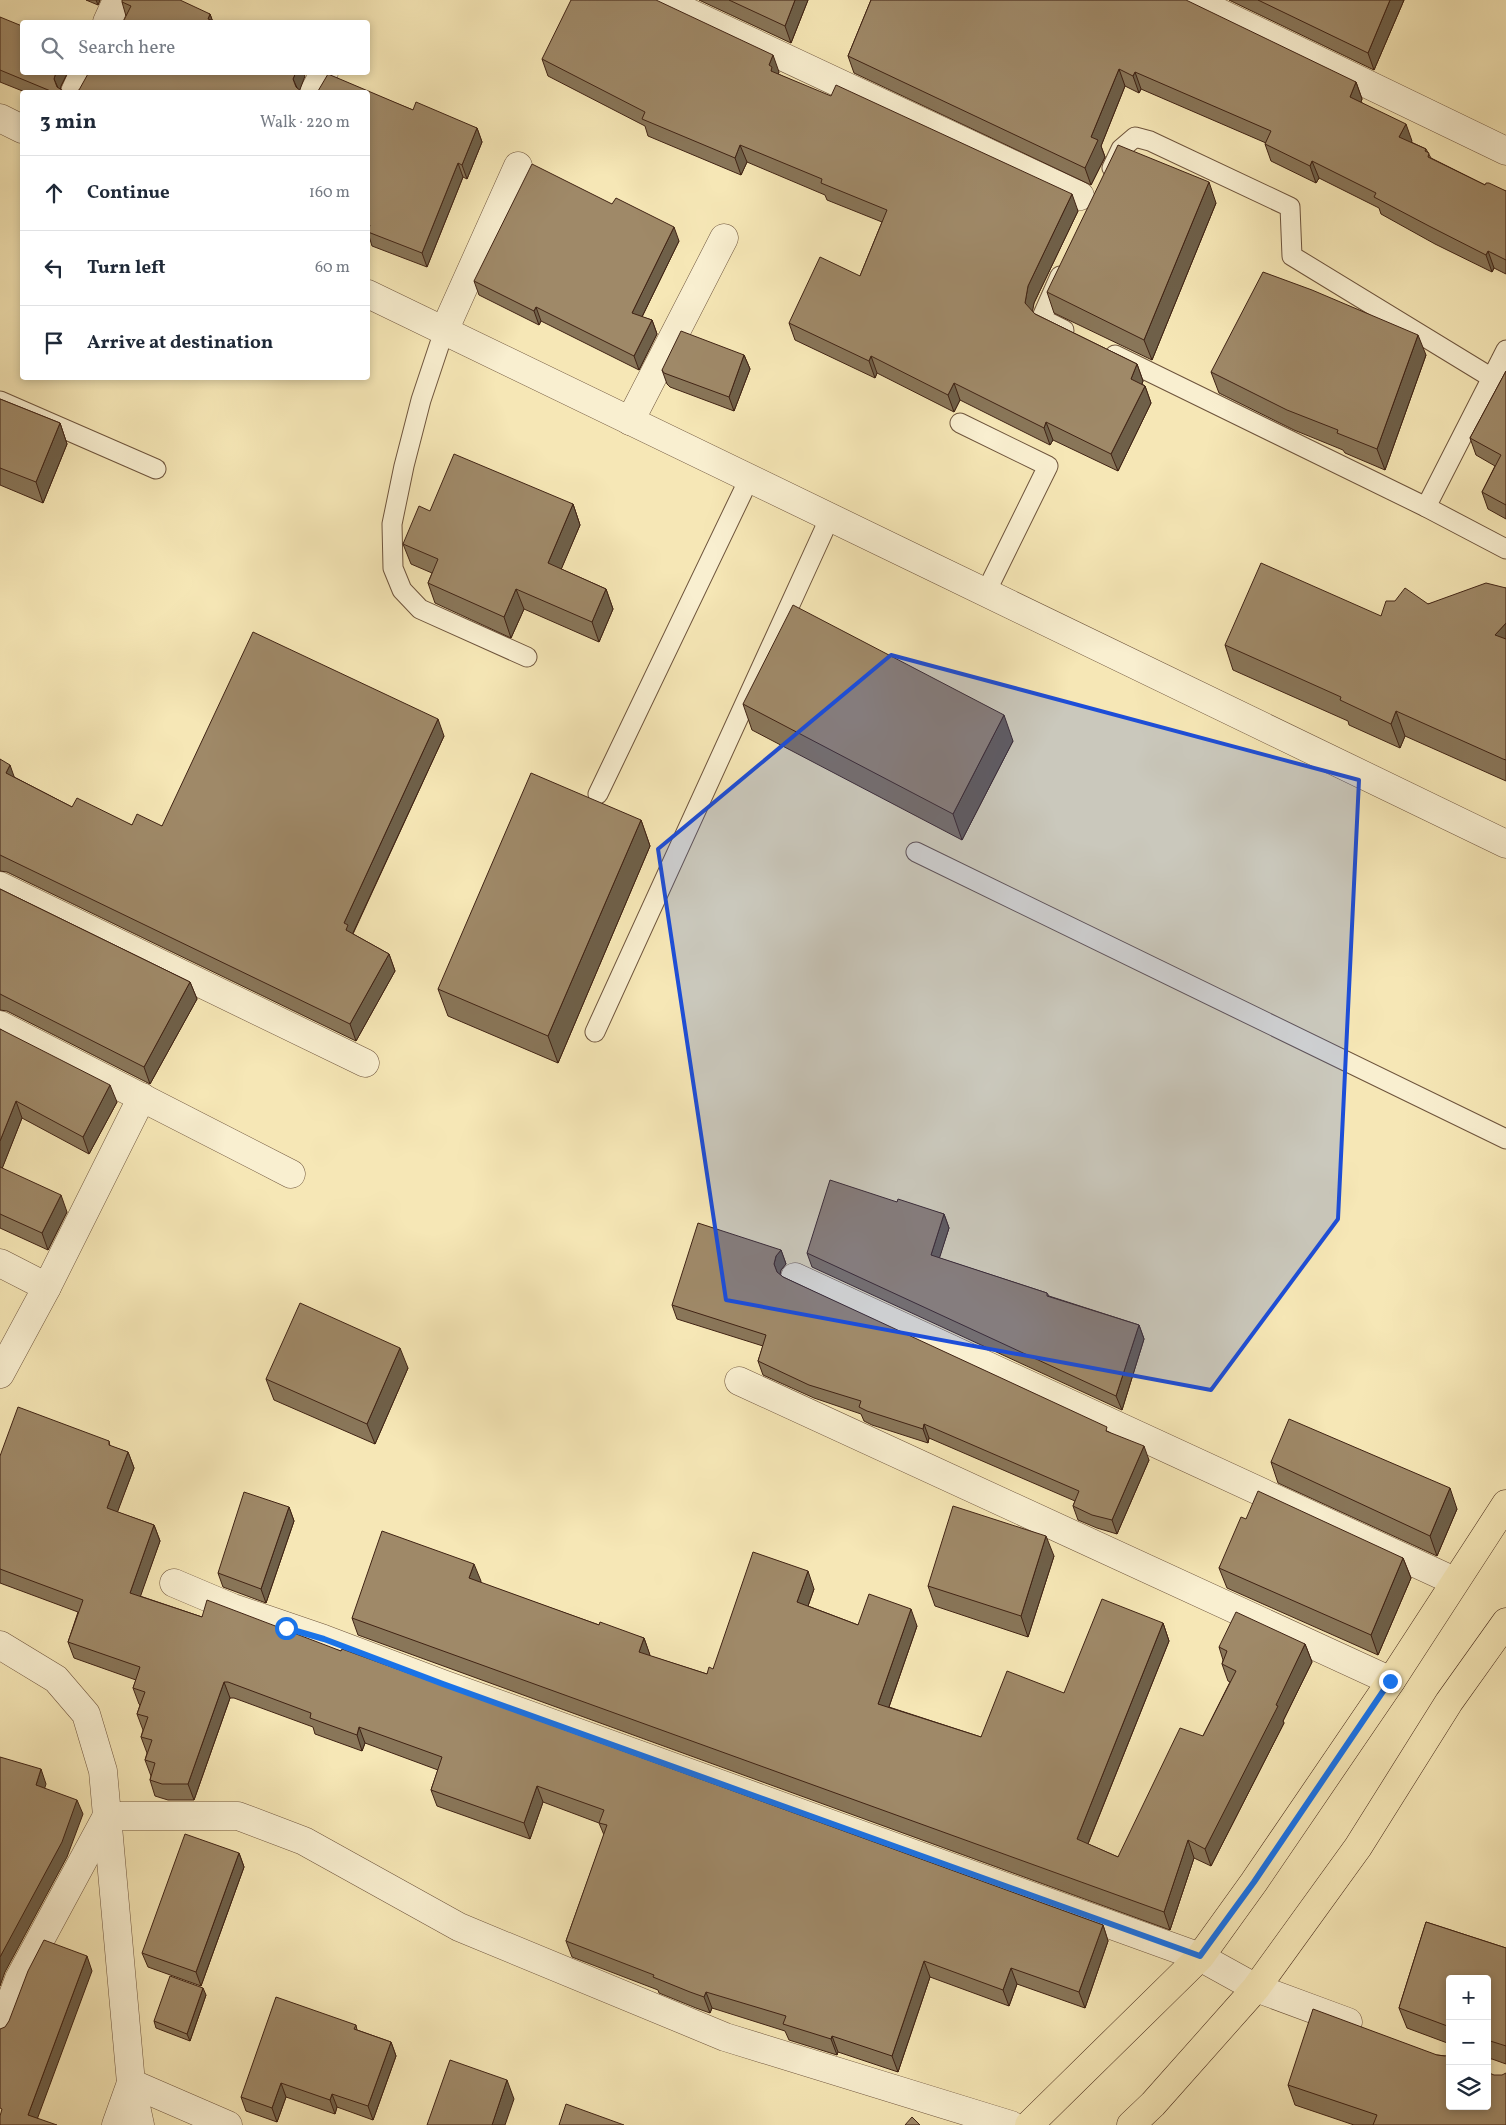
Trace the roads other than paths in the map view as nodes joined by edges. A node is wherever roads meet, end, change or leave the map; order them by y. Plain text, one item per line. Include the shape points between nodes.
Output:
1 (117, 0) edge
2 (662, 0) edge
3 (1193, 0) edge
4 (107, 20) edge
5 (83, 75) edge
6 (323, 75) edge
7 (76, 90) edge
8 (315, 90) edge
9 (0, 118) edge
10 (20, 128) edge
11 (1506, 151) edge
12 (518, 166) dead end
13 (1094, 196) joint
14 (724, 238) dead end
15 (1066, 264) edge
16 (370, 295) edge
17 (444, 331) junction
18 (1081, 338) edge
19 (1099, 347) edge
20 (1506, 350) edge
21 (1492, 378) junction
22 (0, 401) edge
23 (630, 421) junction
24 (960, 423) dead end
25 (156, 469) dead end
26 (750, 479) junction
27 (1426, 507) junction
28 (830, 517) junction
29 (1506, 549) edge
30 (985, 594) junction
31 (527, 657) dead end
32 (598, 794) dead end
33 (1506, 844) edge
34 (916, 852) dead end
35 (0, 886) edge
36 (0, 1025) edge
37 (594, 1032) dead end
38 (365, 1063) dead end
39 (142, 1097) junction
40 (1506, 1139) edge
41 (291, 1174) dead end
42 (0, 1263) edge
43 (795, 1277) dead end
44 (47, 1287) junction
45 (0, 1374) edge
46 (739, 1381) dead end
47 (1506, 1504) edge
48 (1454, 1581) junction
49 (174, 1583) dead end
50 (1506, 1622) edge
51 (0, 1645) edge
52 (1390, 1681) junction
53 (107, 1816) junction
54 (1200, 1956) junction
55 (1256, 1988) junction
56 (0, 2030) edge
57 (1374, 2032) edge
58 (131, 2083) junction
59 (116, 2125) edge
60 (140, 2125) edge
61 (228, 2125) edge
62 (1011, 2125) edge
63 (1029, 2125) edge
64 (1130, 2125) edge

1 - 4 street
2 - 13 street
3 - 11 street
5 - 7 street
6 - 8 street
9 - 10 street
12 - 17 street
13 - 21 lane via 1121,149 1135,137 1150,140 1290,207 1292,256
14 - 23 street
15 - 18 lane via 1042,317
16 - 17 street
17 - 23 street
17 - 31 lane via 402,476 392,524 394,568 402,590 420,609
19 - 27 lane
20 - 21 lane
21 - 27 lane
22 - 25 lane
23 - 26 street
24 - 30 lane via 1048,466
26 - 28 street
26 - 32 lane
27 - 29 lane
28 - 30 street
28 - 37 lane
30 - 33 street
34 - 40 lane
35 - 38 street
36 - 39 street
39 - 41 street
39 - 44 street
42 - 44 street
43 - 48 street
44 - 45 street
46 - 52 street
47 - 48 main road
48 - 52 main road
49 - 54 street via 251,1615
50 - 55 main road via 1449,1702 1358,1847
51 - 53 street via 56,1679 86,1714 103,1771
52 - 54 main road
53 - 56 street via 19,1980
53 - 58 street
53 - 62 street via 238,1816 304,1841 459,1927 725,2037
54 - 55 street
54 - 63 main road
55 - 57 street
55 - 64 main road via 1153,2104
58 - 59 street
58 - 60 street
58 - 61 street

